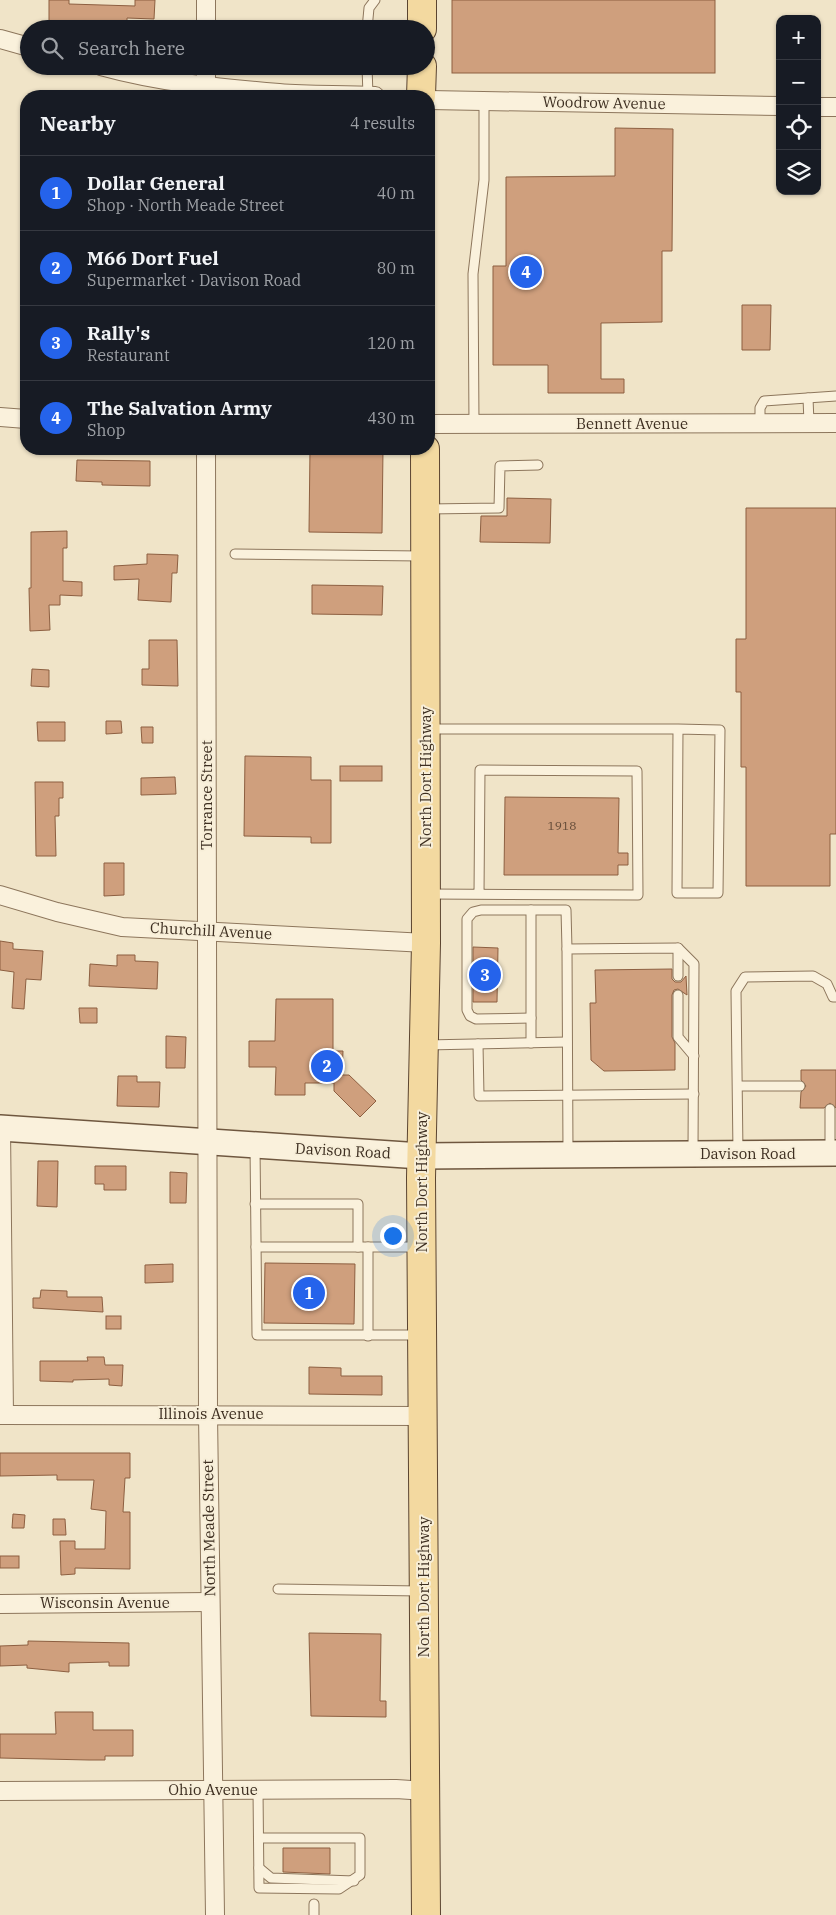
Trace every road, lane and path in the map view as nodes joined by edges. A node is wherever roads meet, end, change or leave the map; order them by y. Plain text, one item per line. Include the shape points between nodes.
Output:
1 (206, 0) edge
2 (375, 0) edge
3 (422, 0) edge
4 (206, 20) edge
5 (368, 20) edge
6 (422, 20) edge
7 (0, 39) edge
8 (20, 45) edge
9 (135, 75) edge
10 (206, 75) edge
11 (368, 75) edge
12 (422, 75) edge
13 (201, 90) edge
14 (206, 90) edge
15 (368, 90) edge
16 (422, 90) edge
17 (435, 100) edge
18 (484, 101) junction
19 (776, 106) edge
20 (821, 107) edge
21 (836, 107) edge
22 (836, 396) edge
23 (808, 398) junction
24 (0, 418) edge
25 (20, 419) edge
26 (760, 423) junction
27 (809, 423) junction
28 (836, 423) edge
29 (435, 424) edge
30 (474, 424) junction
31 (206, 455) edge
32 (425, 455) edge
33 (538, 465) dead end
34 (425, 509) junction
35 (235, 554) dead end
36 (425, 556) junction
37 (426, 729) junction
38 (678, 729) junction
39 (426, 894) junction
40 (479, 894) junction
41 (0, 895) edge
42 (531, 910) junction
43 (207, 930) junction
44 (426, 943) junction
45 (567, 948) junction
46 (678, 948) junction
47 (678, 976) dead end
48 (678, 995) dead end
49 (836, 997) edge
50 (531, 1018) junction
51 (568, 1042) junction
52 (531, 1043) junction
53 (478, 1044) junction
54 (423, 1045) junction
55 (694, 1056) junction
56 (739, 1086) junction
57 (800, 1086) dead end
58 (568, 1094) junction
59 (694, 1094) junction
60 (830, 1109) dead end
61 (0, 1128) edge
62 (207, 1141) junction
63 (255, 1146) junction
64 (833, 1153) edge
65 (693, 1154) junction
66 (738, 1154) junction
67 (568, 1155) junction
68 (421, 1156) junction
69 (255, 1204) junction
70 (256, 1246) junction
71 (358, 1247) junction
72 (368, 1247) junction
73 (422, 1247) junction
74 (368, 1336) junction
75 (422, 1336) junction
76 (208, 1414) junction
77 (2, 1415) edge
78 (422, 1416) junction
79 (278, 1589) dead end
80 (424, 1591) junction
81 (210, 1602) junction
82 (0, 1604) edge
83 (214, 1790) junction
84 (258, 1790) junction
85 (0, 1791) edge
86 (426, 1791) junction
87 (259, 1838) junction
88 (259, 1868) junction
89 (354, 1881) junction
90 (314, 1904) dead end
91 (215, 1915) edge
92 (314, 1915) edge
93 (426, 1915) edge

1 - 4 street
2 - 5 lane via 369,8
3 - 6 main road
7 - 8 street
9 - 13 street
10 - 14 street
11 - 15 lane
12 - 16 main road
17 - 18 street, Woodrow Avenue
18 - 19 street, Woodrow Avenue
18 - 30 lane via 484,180 474,274
20 - 21 street
22 - 23 lane
23 - 26 lane via 764,400 760,408
23 - 27 lane
24 - 25 street
26 - 27 street, Bennett Avenue
26 - 30 street, Bennett Avenue
27 - 28 street, Bennett Avenue
29 - 30 street, Bennett Avenue
31 - 43 street, Torrance Street
32 - 34 main road, North Dort Highway
33 - 34 lane via 500,466 499,508
34 - 36 main road, North Dort Highway
35 - 36 lane
36 - 37 main road, North Dort Highway
37 - 38 lane
37 - 39 main road, North Dort Highway
38 - 38 lane via 720,730 718,893 678,893
39 - 40 lane
39 - 44 main road, North Dort Highway
40 - 40 lane via 480,770 637,771 638,895
41 - 43 street, Churchill Avenue via 56,912 122,926
42 - 45 lane via 566,910
42 - 50 lane
42 - 50 lane via 481,910 473,912 467,919 467,1010 470,1016 476,1019
43 - 44 street, Churchill Avenue
43 - 62 street, Torrance Street
44 - 54 main road, North Dort Highway
45 - 46 lane
45 - 51 lane
46 - 47 lane
46 - 55 lane via 694,964
48 - 55 lane via 678,1038
49 - 56 lane via 827,984 813,976 745,977 736,991
50 - 52 lane
51 - 52 lane
51 - 58 lane
52 - 53 lane
53 - 54 lane
53 - 58 lane via 479,1096
54 - 68 main road, North Dort Highway
55 - 59 lane
56 - 57 lane
56 - 66 lane
58 - 59 lane
58 - 67 lane
59 - 65 lane
60 - 64 lane
61 - 62 main road, Davison Road
61 - 77 street
62 - 63 main road, Davison Road
62 - 76 street, North Meade Street
63 - 68 main road, Davison Road
63 - 69 lane
64 - 66 main road, Davison Road
65 - 66 main road, Davison Road
65 - 67 main road, Davison Road
67 - 68 main road, Davison Road
68 - 73 main road, North Dort Highway
69 - 70 lane
69 - 71 lane via 358,1204
70 - 71 lane
70 - 74 lane via 257,1335
71 - 72 lane
72 - 73 lane
72 - 74 lane
73 - 75 main road, North Dort Highway
74 - 75 lane
75 - 78 main road, North Dort Highway
76 - 77 street, Illinois Avenue
76 - 78 street, Illinois Avenue
76 - 81 street, North Meade Street
78 - 80 main road, North Dort Highway
79 - 80 lane
80 - 86 main road, North Dort Highway
81 - 82 street, Wisconsin Avenue
81 - 83 street, North Meade Street
83 - 84 street, Ohio Avenue
83 - 85 street, Ohio Avenue
83 - 91 street, North Meade Street
84 - 86 street, Ohio Avenue
84 - 87 lane
86 - 93 main road, North Dort Highway
87 - 88 lane
87 - 89 lane via 360,1838 360,1875
88 - 89 lane via 271,1878
88 - 89 lane via 259,1888 339,1889
90 - 92 lane

